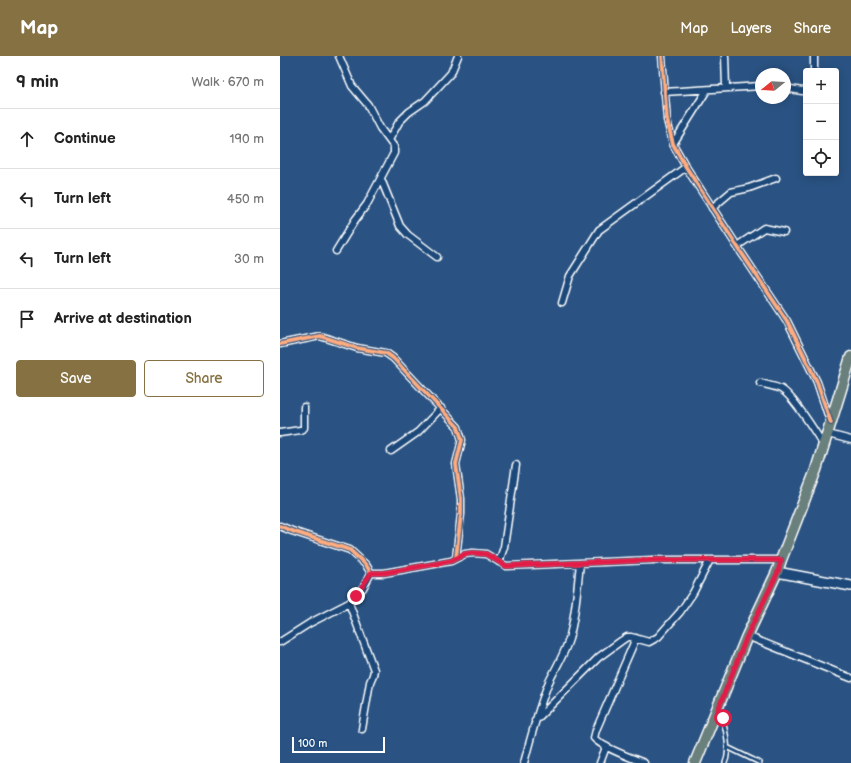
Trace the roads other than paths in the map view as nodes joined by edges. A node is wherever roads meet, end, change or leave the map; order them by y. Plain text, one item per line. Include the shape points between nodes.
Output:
1 (339, 56) edge
2 (458, 56) edge
3 (662, 56) edge
4 (725, 56) edge
5 (814, 56) edge
6 (814, 68) edge
7 (755, 86) edge
8 (726, 88) junction
9 (791, 89) edge
10 (707, 90) junction
11 (664, 92) junction
12 (803, 92) edge
13 (389, 140) junction
14 (673, 144) junction
15 (686, 167) junction
16 (776, 178) dead end
17 (381, 179) junction
18 (712, 208) junction
19 (784, 232) dead end
20 (737, 246) junction
21 (336, 251) dead end
22 (437, 257) dead end
23 (562, 303) dead end
24 (280, 344) edge
25 (851, 357) edge
26 (760, 383) dead end
27 (304, 407) dead end
28 (441, 408) junction
29 (832, 423) junction
30 (280, 434) edge
31 (828, 434) junction
32 (851, 440) edge
33 (824, 446) junction
34 (391, 451) dead end
35 (516, 464) dead end
36 (280, 526) edge
37 (456, 558) junction
38 (710, 560) junction
39 (781, 560) junction
40 (499, 562) junction
41 (580, 564) junction
42 (778, 572) junction
43 (371, 573) junction
44 (851, 586) edge
45 (349, 603) junction
46 (747, 636) junction
47 (636, 638) junction
48 (280, 642) edge
49 (851, 678) edge
50 (718, 710) junction
51 (535, 722) junction
52 (362, 729) dead end
53 (606, 747) junction
54 (727, 747) junction
55 (524, 763) edge
56 (600, 763) edge
57 (644, 763) edge
58 (695, 763) edge
59 (726, 763) edge
60 (760, 763) edge

1 - 13 street via 352,86 368,105
2 - 13 street via 451,73 425,101 399,122
3 - 11 street
4 - 8 street
5 - 6 street
7 - 8 street
8 - 10 street
9 - 12 street
10 - 11 street
10 - 14 street
11 - 14 street
13 - 17 street via 394,147 394,153
14 - 15 street
15 - 18 street
15 - 23 street via 599,230 570,276
16 - 18 street via 731,192
17 - 21 street
17 - 22 street via 400,226
18 - 20 street
19 - 20 street via 764,228
20 - 29 street via 790,327 817,382
24 - 28 street via 320,336 357,348 386,353
25 - 29 main road
26 - 33 street via 782,390 805,417
27 - 30 street via 304,428
28 - 34 street via 418,432
28 - 37 street via 458,428 462,440 456,464 461,499
29 - 31 main road
31 - 32 street
31 - 33 main road
33 - 39 main road
35 - 40 street via 504,547
36 - 43 street via 350,550
37 - 40 street via 465,554 480,553
37 - 43 street via 384,573
38 - 39 street
38 - 41 street
38 - 47 street via 693,593 658,637 649,642
39 - 42 main road
40 - 41 street via 506,566
41 - 51 street via 569,638 549,682
42 - 44 street
42 - 46 main road
43 - 45 street via 360,592
45 - 48 street
45 - 52 street via 374,670
46 - 49 street
46 - 50 main road
47 - 51 street via 627,638 599,657
47 - 53 street via 595,734 594,738
50 - 54 lane via 723,718
50 - 58 main road
51 - 55 street
53 - 56 street
53 - 57 street
54 - 59 lane
54 - 60 lane

